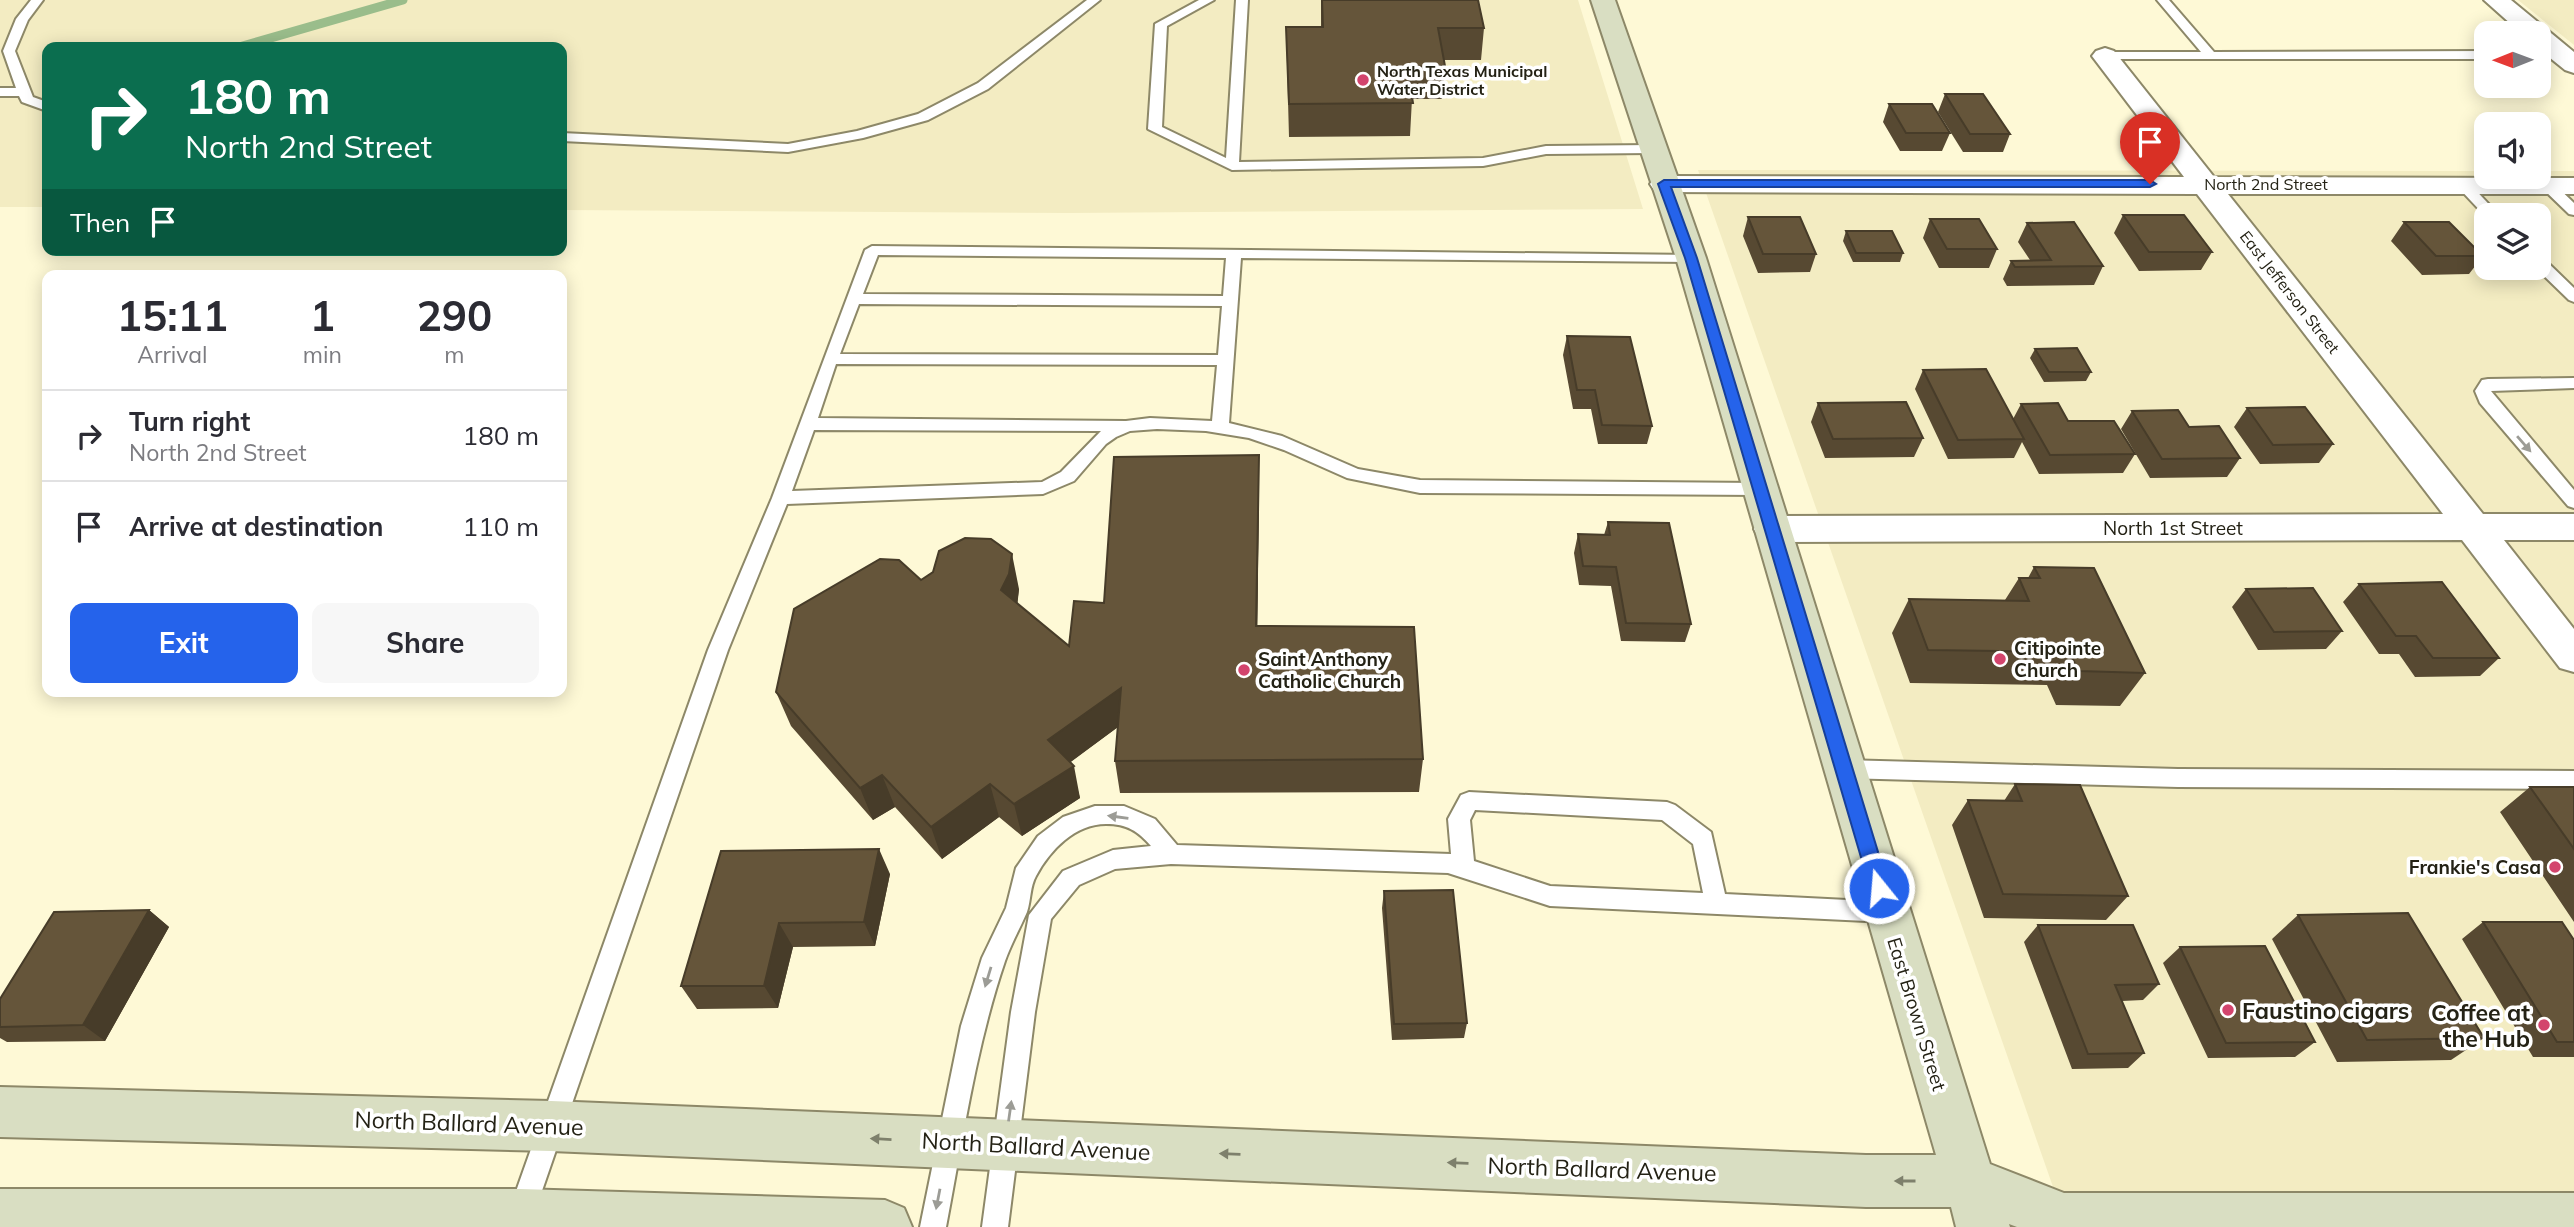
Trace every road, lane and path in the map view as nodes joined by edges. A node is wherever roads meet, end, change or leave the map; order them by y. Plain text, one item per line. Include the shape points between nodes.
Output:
1 (37, 0) edge
2 (1094, 0) edge
3 (1209, 0) edge
4 (1242, 0) edge
5 (1603, 0) edge
6 (2163, 0) edge
7 (2496, 0) edge
8 (2521, 21) edge
9 (2474, 55) edge
10 (2105, 56) joint
11 (2211, 56) junction
12 (0, 92) edge
13 (22, 92) junction
14 (42, 105) edge
15 (567, 138) edge
16 (1652, 149) junction
17 (1233, 166) junction
18 (1664, 184) junction
19 (2205, 184) junction
20 (2463, 185) junction
21 (2560, 186) edge
22 (2480, 203) edge
23 (2574, 211) edge
24 (1234, 252) junction
25 (1691, 258) junction
26 (2551, 274) edge
27 (2574, 297) edge
28 (853, 299) junction
29 (1230, 301) junction
30 (830, 359) junction
31 (1224, 360) junction
32 (2571, 386) edge
33 (807, 424) junction
34 (1140, 425) junction
35 (1220, 426) junction
36 (1760, 489) junction
37 (781, 498) junction
38 (2574, 502) edge
39 (2475, 527) junction
40 (2574, 527) edge
41 (1772, 529) junction
42 (2574, 657) edge
43 (1843, 769) junction
44 (2574, 780) edge
45 (1171, 854) junction
46 (1463, 868) junction
47 (1716, 904) junction
48 (1029, 911) junction
49 (1886, 912) junction
50 (0, 1112) edge
51 (551, 1126) junction
52 (949, 1143) junction
53 (1006, 1145) junction
54 (1975, 1204) edge
55 (0, 1215) edge
56 (520, 1215) junction
57 (2574, 1219) edge
58 (2055, 1223) edge
59 (885, 1227) edge
60 (933, 1227) edge
61 (995, 1227) edge

1 - 13 lane via 22,19 9,51
2 - 15 lane via 983,86 923,117 858,135 788,148
3 - 17 lane via 1161,24 1155,129
4 - 17 lane
5 - 16 main road, East Brown Street
6 - 11 lane
7 - 8 street
9 - 11 lane
10 - 11 lane
10 - 19 street, East Jefferson Street
12 - 13 lane
13 - 14 lane
16 - 17 lane via 1546,150 1483,162
16 - 18 main road, East Brown Street
18 - 19 street, North 2nd Street
18 - 25 main road, East Brown Street
19 - 20 street, North 2nd Street
19 - 39 street, East Jefferson Street
20 - 21 street, North 2nd Street
20 - 22 lane
21 - 23 lane
24 - 25 lane
24 - 28 lane via 872,250
24 - 29 lane
25 - 36 main road, East Brown Street
26 - 27 lane
28 - 29 lane
28 - 30 lane
29 - 31 lane
30 - 31 lane
30 - 33 lane
31 - 35 lane
32 -> 38 lane via 2488,384 2483,391
33 - 34 lane
33 - 37 lane
34 - 35 lane
34 - 37 lane via 1104,435 1058,485
35 - 36 lane via 1288,445 1351,473 1409,485
36 - 41 main road, East Brown Street
37 - 51 lane via 718,650
39 - 40 street, North 1st Street
39 - 41 street, North 1st Street
39 - 42 street, East Jefferson Street
41 - 43 main road, East Brown Street
43 - 44 lane via 2178,778
43 - 49 main road, East Brown Street
45 - 46 lane via 1448,863
45 - 48 lane via 1113,860 1071,878
45 -> 48 lane via 1147,826 1124,815 1095,815 1071,824 1046,844 1024,875
46 - 47 lane via 1550,896
46 - 47 lane via 1459,819 1469,802 1667,811 1703,839
47 - 49 lane
48 -> 52 lane via 994,958 973,1026
53 -> 48 lane via 1031,958
49 - 54 main road, East Brown Street
50 - 51 main road, North Ballard Avenue
52 -> 51 main road, North Ballard Avenue
51 - 56 lane
52 - 53 main road, North Ballard Avenue
52 -> 60 lane
54 -> 53 main road, North Ballard Avenue via 1867,1181
53 - 61 lane
54 - 58 main road, North Ballard Avenue
55 - 56 main road
56 - 59 main road
57 - 58 main road, North Ballard Avenue

